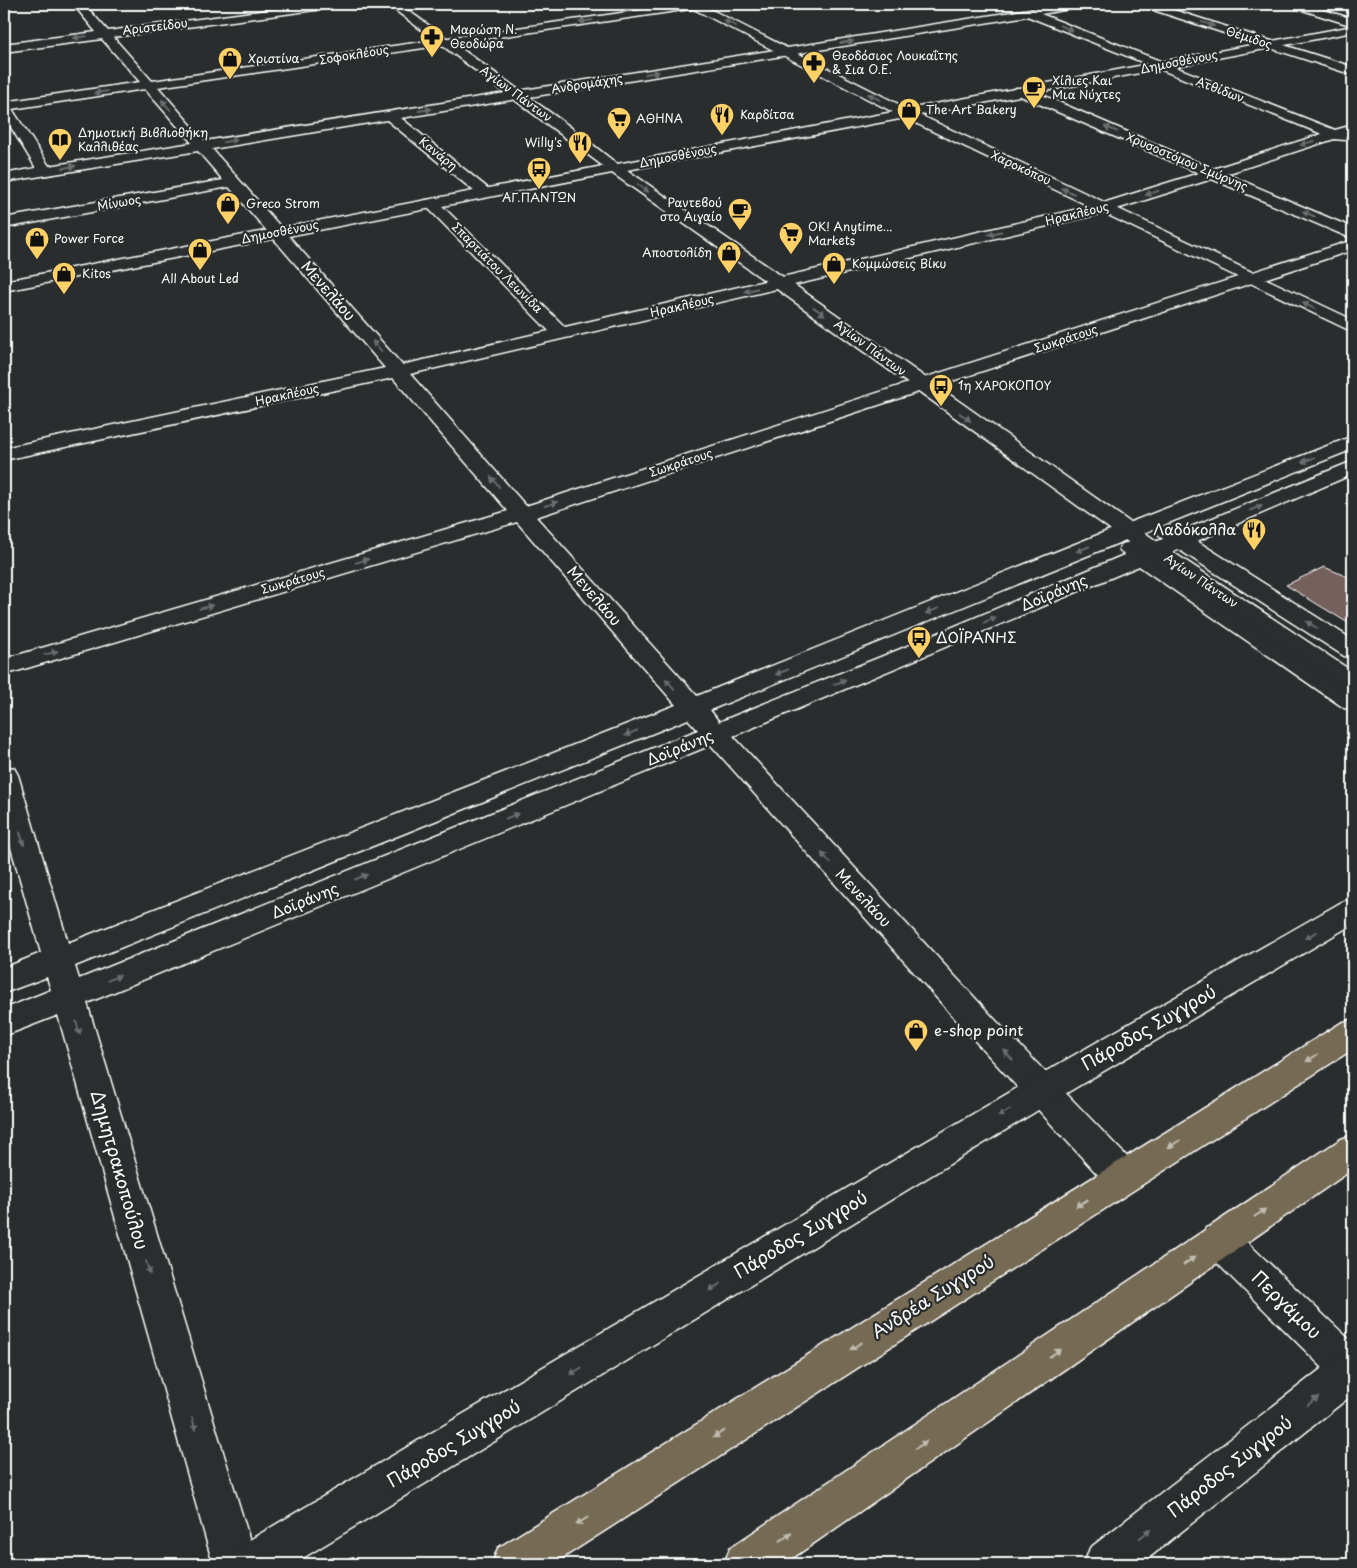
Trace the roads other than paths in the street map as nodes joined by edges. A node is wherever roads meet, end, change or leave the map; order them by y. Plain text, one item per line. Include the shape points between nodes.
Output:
1 (78, 4) edge
2 (260, 4) edge
3 (337, 4) edge
4 (392, 4) edge
5 (697, 4) edge
6 (1005, 4) edge
7 (1081, 4) edge
8 (1145, 4) edge
9 (1294, 4) edge
10 (271, 12) junction
11 (1027, 12) junction
12 (1353, 22) edge
13 (1353, 28) edge
14 (104, 34) junction
15 (444, 41) junction
16 (1270, 44) junction
17 (4, 48) edge
18 (787, 52) junction
19 (1158, 66) junction
20 (1353, 71) edge
21 (148, 85) junction
22 (1021, 91) junction
23 (518, 95) junction
24 (4, 106) edge
25 (906, 113) junction
26 (390, 116) junction
27 (1353, 129) edge
28 (1335, 135) junction
29 (1353, 142) edge
30 (202, 146) junction
31 (614, 168) junction
32 (45, 171) junction
33 (1214, 173) junction
34 (4, 178) edge
35 (234, 182) junction
36 (485, 193) junction
37 (431, 203) junction
38 (1104, 208) junction
39 (4, 223) edge
40 (278, 233) junction
41 (1353, 234) edge
42 (1353, 245) edge
43 (1251, 278) junction
44 (780, 283) junction
45 (4, 286) edge
46 (1353, 327) edge
47 (562, 334) junction
48 (398, 371) junction
49 (922, 386) junction
50 (1353, 442) edge
51 (4, 454) edge
52 (1353, 467) edge
53 (522, 514) junction
54 (1131, 530) junction
55 (1179, 540) junction
56 (1148, 553) junction
57 (1353, 651) edge
58 (4, 667) edge
59 (1353, 683) edge
60 (1353, 702) edge
61 (692, 708) junction
62 (714, 734) junction
63 (4, 775) edge
64 (1353, 910) edge
65 (58, 960) junction
66 (4, 981) edge
67 (69, 997) junction
68 (4, 1023) edge
69 (1353, 1032) edge
70 (1041, 1091) junction
71 (1353, 1150) edge
72 (1123, 1177) junction
73 (1219, 1240) junction
74 (1353, 1370) edge
75 (235, 1564) edge
76 (252, 1564) edge
77 (514, 1564) edge
78 (746, 1564) edge
79 (1106, 1564) edge

1 - 14 street, Μενελάου
2 - 10 street
3 - 10 street, Αριστείδου
4 - 15 street, Αγίων Πάντων
5 -> 15 street, Σοφοκλέους
18 -> 5 street, Χαροκόπου
6 - 11 street, Ατθίδων
7 - 11 street, Ανδρομάχης
8 -> 16 street, Θέμιδος
9 - 12 street
10 - 14 street, Αριστείδου
18 -> 11 street, Ανδρομάχης
11 -> 19 street, Ατθίδων
13 - 16 street, Δημοσθένους
14 -> 17 street, Αριστείδου
14 - 21 street, Μενελάου
15 - 21 street, Σοφοκλέους
15 - 23 street, Αγίων Πάντων
16 - 19 street, Δημοσθένους
16 - 20 street, Θέμιδος
23 -> 18 street, Ανδρομάχης
25 -> 18 street, Χαροκόπου
19 - 22 street, Δημοσθένους
19 - 28 street, Ατθίδων
21 -> 24 street, Σοφοκλέους
30 -> 21 street, Μενελάου
22 - 25 street, Δημοσθένους
33 -> 22 street, Χρυσοστόμου Σμύρνης
26 -> 23 street, Ανδρομάχης
23 - 31 street, Αγίων Πάντων
24 - 32 street
25 - 31 street, Δημοσθένους
38 -> 25 street, Χαροκόπου
30 -> 26 street, Ανδρομάχης
26 - 36 street, Κανάρη
27 - 28 street, Ηρακλέους
28 - 29 street, Ατθίδων
28 -> 33 street, Ηρακλέους
32 -> 30 street, Ανδρομάχης
30 - 35 street, Μενελάου
31 - 36 street, Δημοσθένους
31 -> 44 street, Αγίων Πάντων
32 - 34 street, Ανδρομάχης
33 -> 38 street, Ηρακλέους
41 -> 33 street, Χρυσοστόμου Σμύρνης
35 - 39 street, Μίνωος
35 - 40 street, Μενελάου
36 - 37 street, Δημοσθένους
37 - 40 street, Δημοσθένους
37 - 47 street, Σπαρτιάτου Λεωνίδα
38 - 43 street, Χαροκόπου
38 -> 44 street, Ηρακλέους
40 - 45 street, Δημοσθένους
48 -> 40 street, Μενελάου
42 - 43 street, Σωκράτους
46 -> 43 street, Χαροκόπου
43 - 49 street, Σωκράτους
44 -> 47 street, Ηρακλέους
44 -> 49 street, Αγίων Πάντων
47 - 48 street, Ηρακλέους
48 - 51 street, Ηρακλέους
53 -> 48 street, Μενελάου
53 -> 49 street, Σωκράτους
49 -> 54 street, Αγίων Πάντων
50 -> 54 street, Δοϊράνης
55 -> 52 street, Δοϊράνης
58 -> 53 street, Σωκράτους
61 -> 53 street, Μενελάου
54 - 55 street, Αγίων Πάντων
54 - 56 street, Αγίων Πάντων
54 -> 61 street, Δοϊράνης
55 - 56 street, Δοϊράνης
57 -> 55 street, Αγίων Πάντων
56 - 59 street, Αγίων Πάντων
56 - 60 street, Αγίων Πάντων
62 -> 56 street, Δοϊράνης
61 - 62 street, Μενελάου
61 -> 65 street, Δοϊράνης
67 -> 62 street, Δοϊράνης
70 -> 62 street, Μενελάου
63 -> 65 street, Δημητρακοπούλου
64 -> 70 street, Πάροδος Συγγρού
65 - 66 street, Δοϊράνης
65 - 67 street, Δημητρακοπούλου
67 - 68 street, Δοϊράνης
67 -> 75 street, Δημητρακοπούλου
69 -> 72 highway, Ανδρέα Συγγρού
70 - 72 street, Μενελάου
70 -> 76 street, Πάροδος Συγγρού
73 -> 71 highway
72 -> 77 highway, Ανδρέα Συγγρού
73 - 74 street, Περγάμου
78 -> 73 highway
79 -> 74 street, Πάροδος Συγγρού

